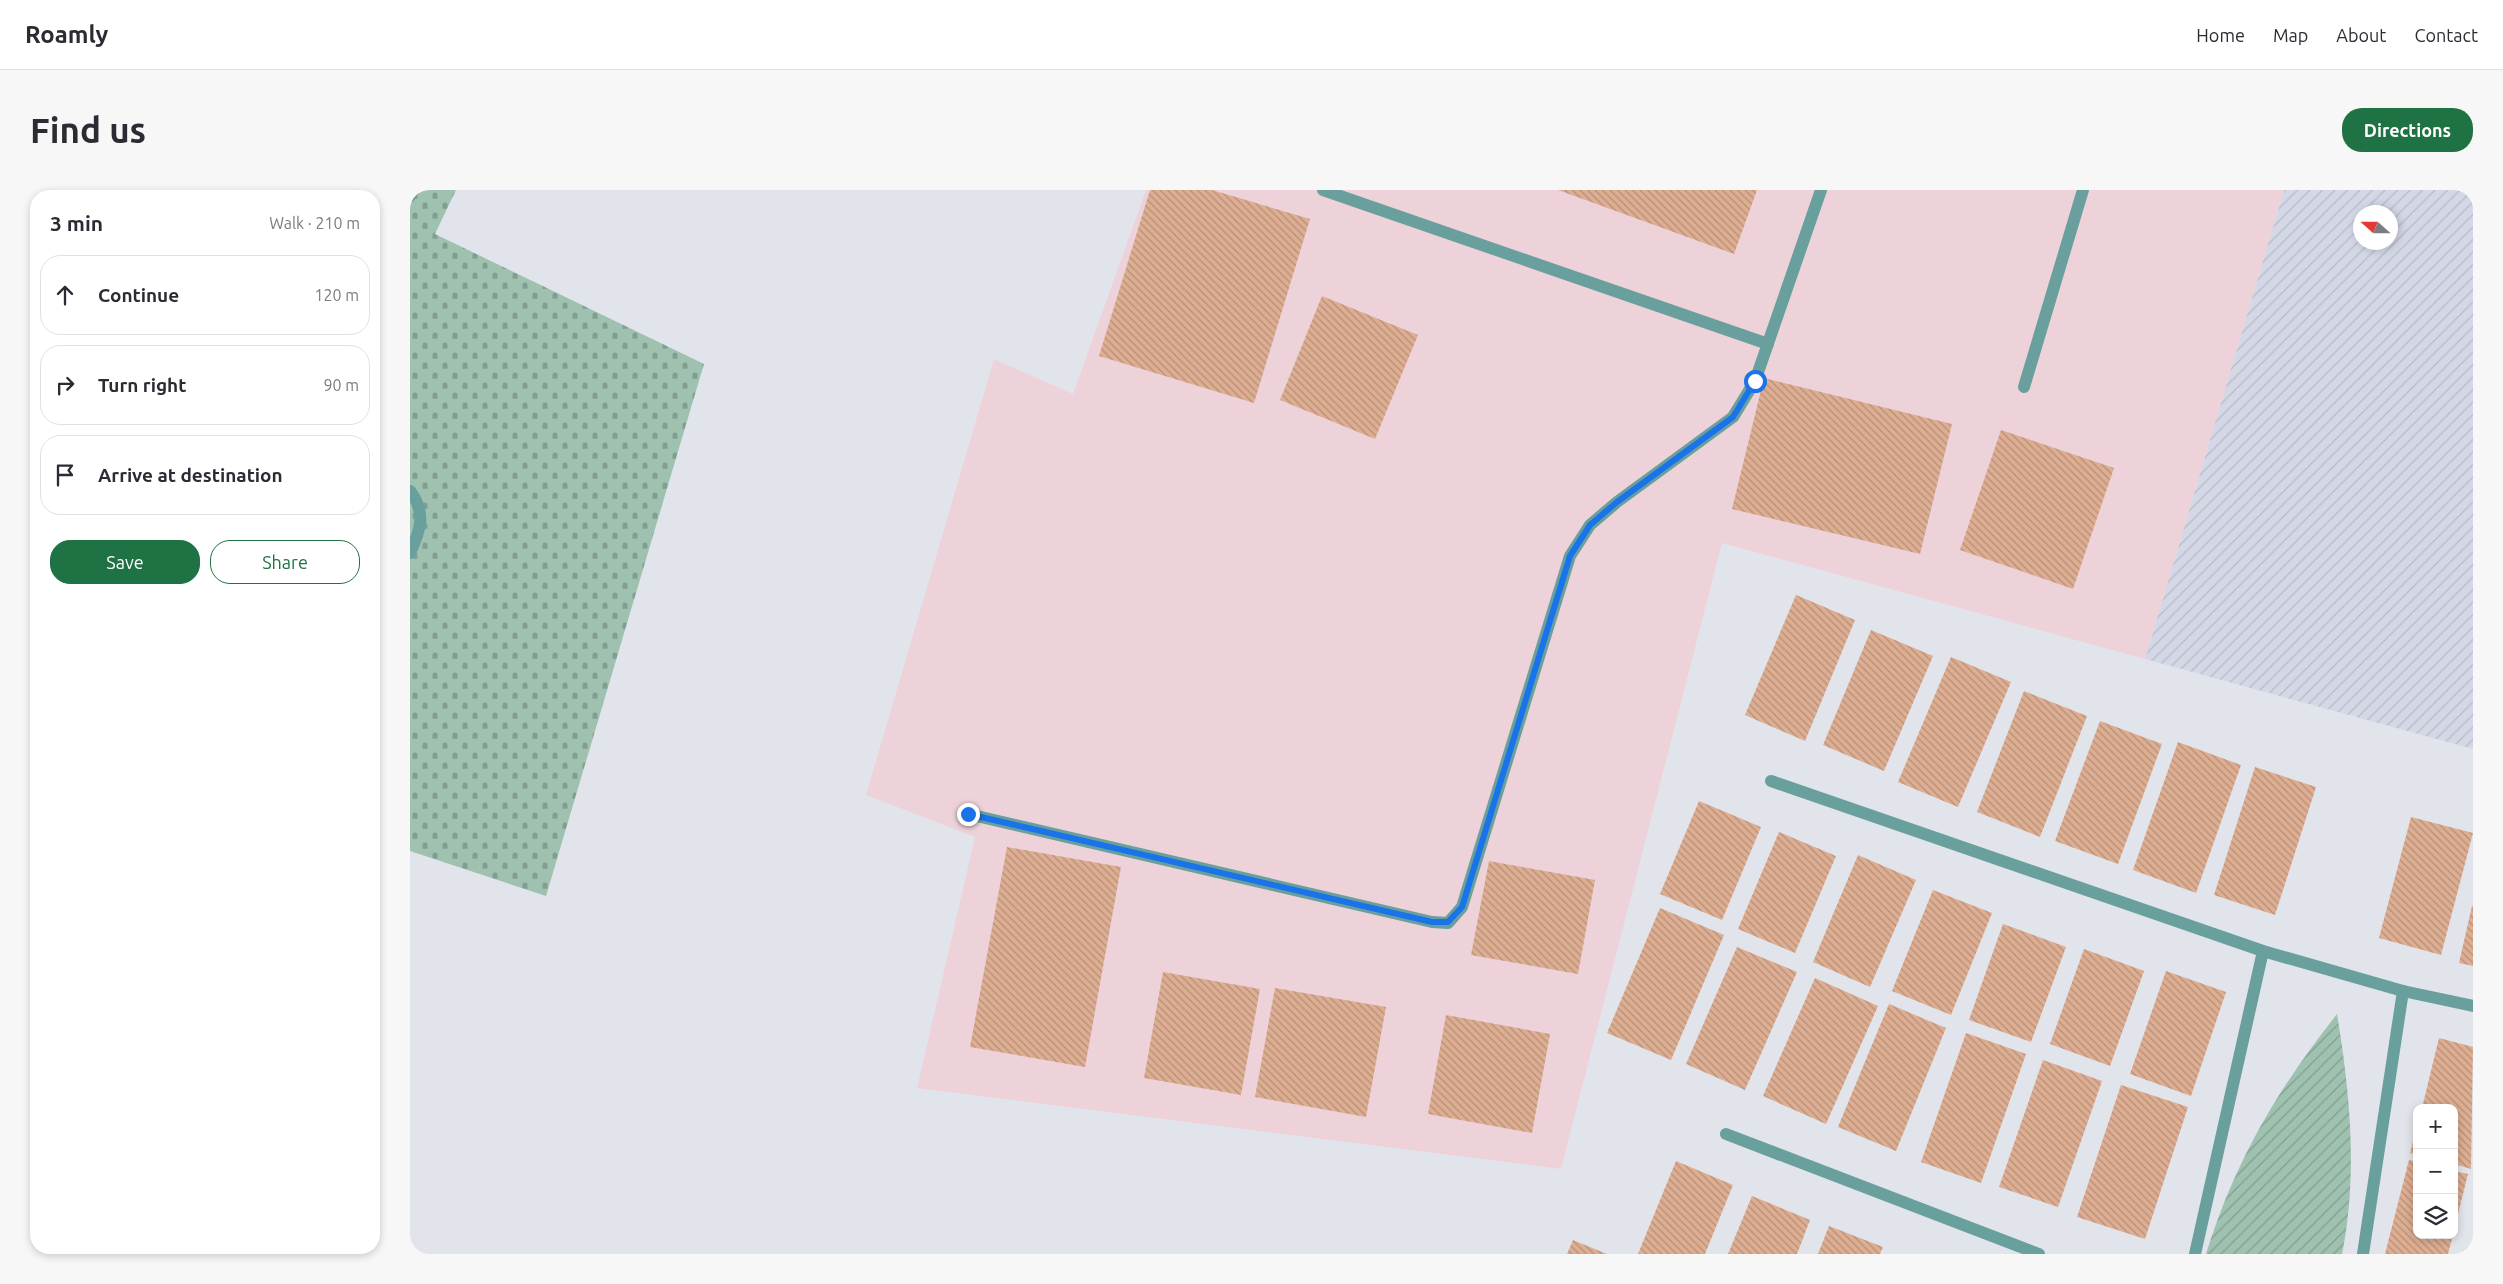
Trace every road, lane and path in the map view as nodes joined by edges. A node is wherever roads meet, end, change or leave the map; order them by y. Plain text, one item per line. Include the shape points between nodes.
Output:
1 (413, 190) edge
2 (1323, 190) edge
3 (1821, 190) edge
4 (2083, 190) edge
5 (410, 196) edge
6 (1768, 344) junction
7 (2024, 387) dead end
8 (410, 491) edge
9 (410, 553) edge
10 (1771, 781) dead end
11 (968, 814) dead end
12 (2264, 951) junction
13 (2403, 991) junction
14 (2473, 1006) edge
15 (1726, 1134) dead end
16 (2039, 1254) edge
17 (2195, 1254) edge
18 (2363, 1254) edge

1 - 5 lane
2 - 6 lane
3 - 6 lane
4 - 7 lane
6 - 11 lane via 1755,381 1733,417 1590,525 1570,556 1462,907 1448,922 1432,922
8 - 9 lane via 417,499 422,526
10 - 12 lane
12 - 13 lane
12 - 17 lane
13 - 14 lane
13 - 18 lane
15 - 16 lane

